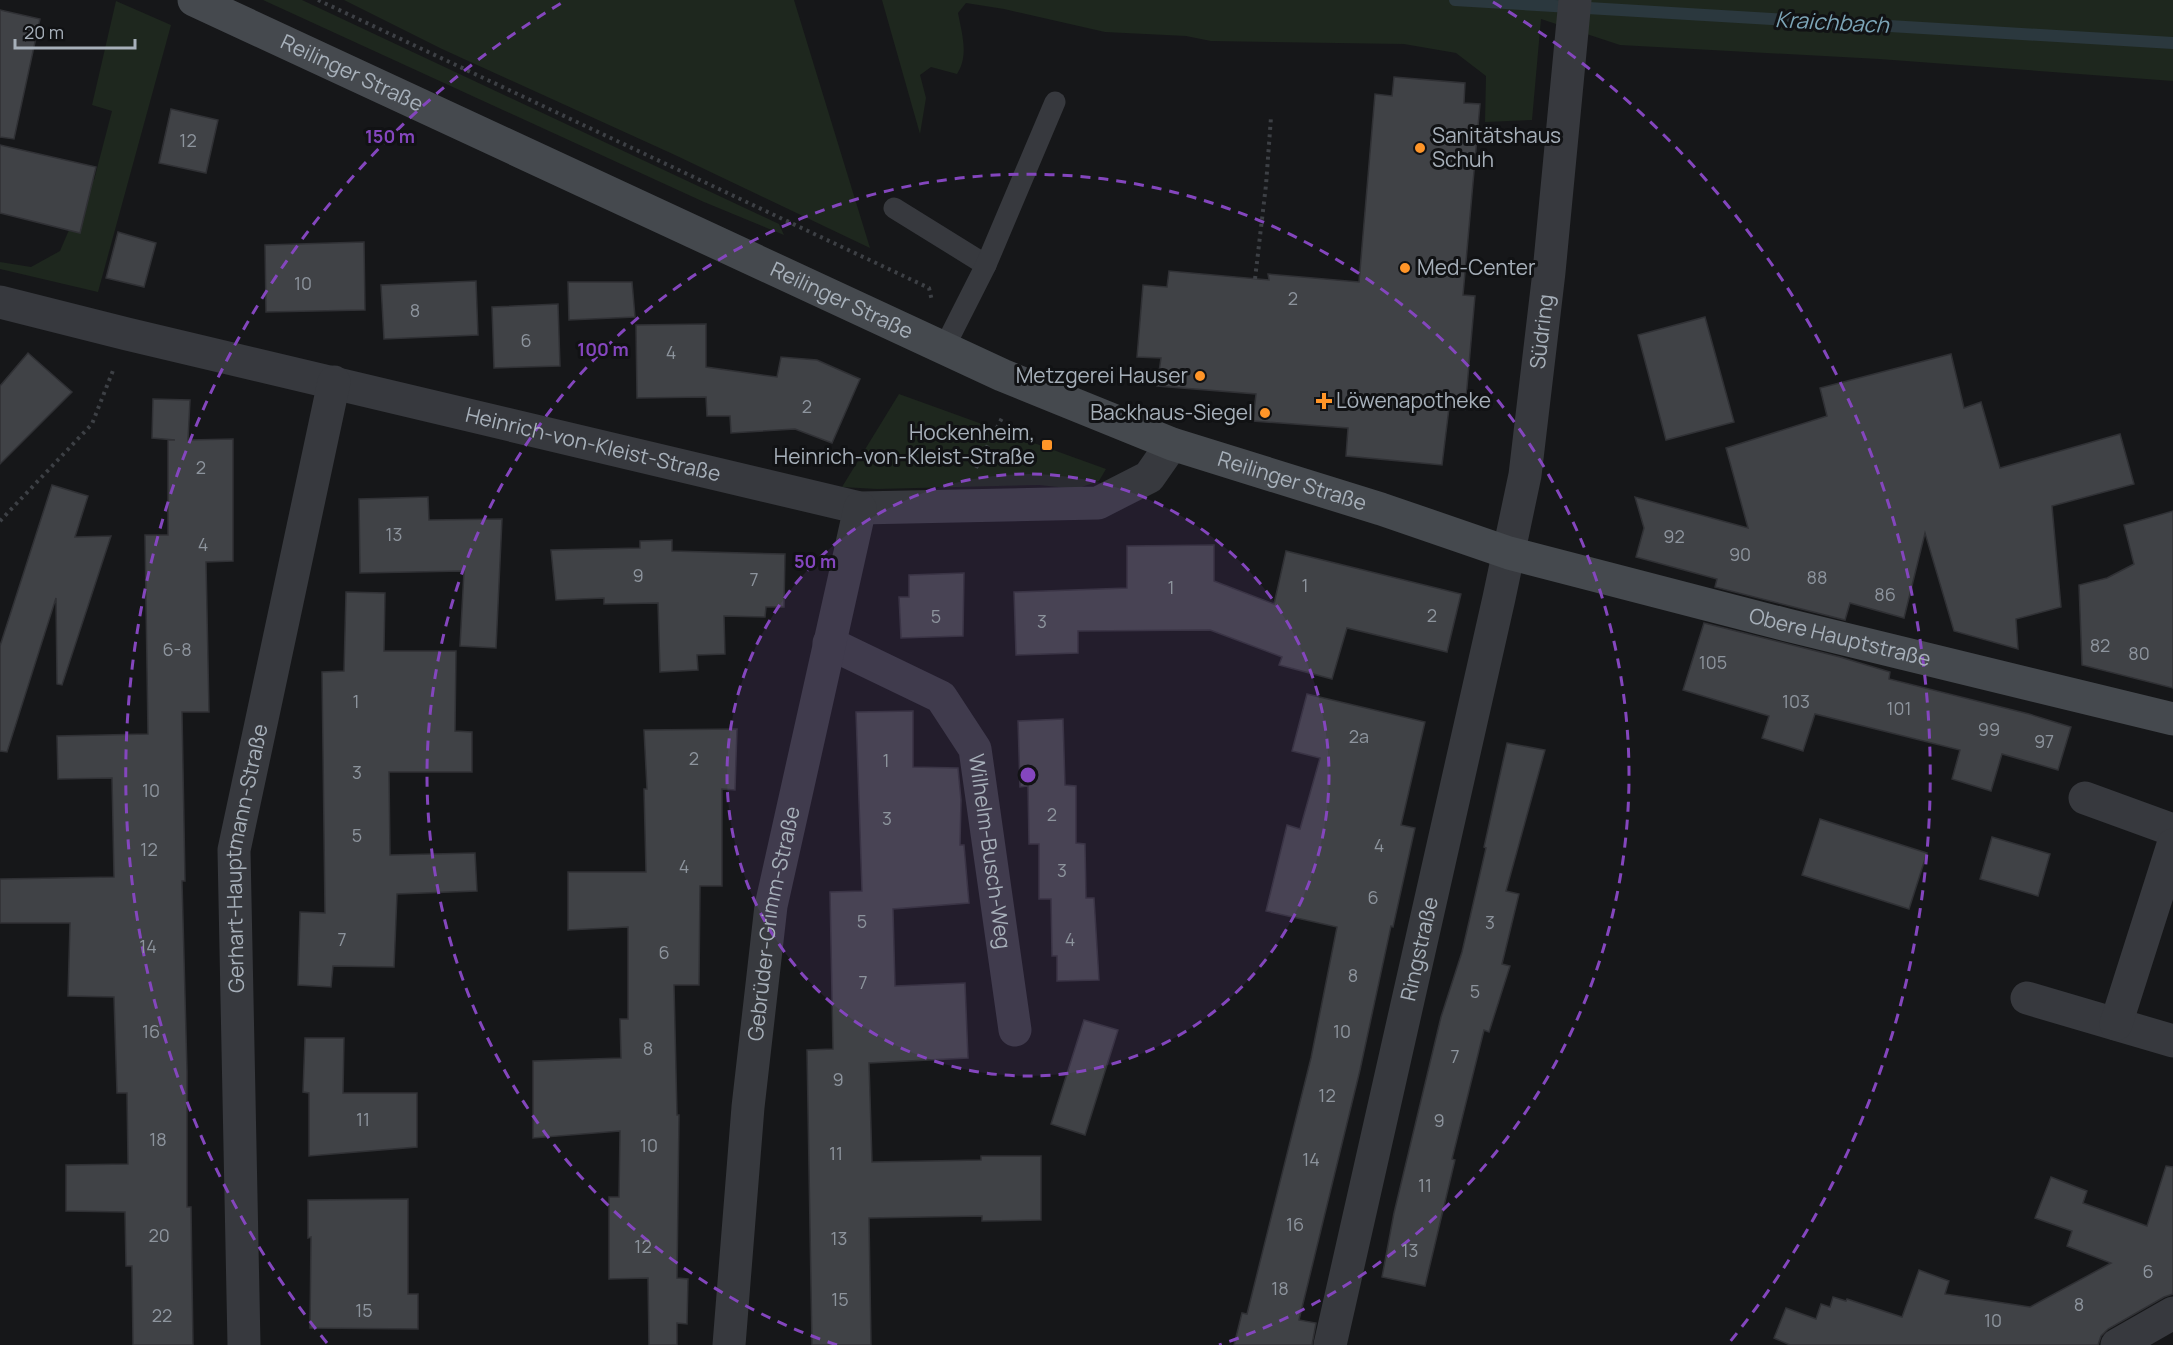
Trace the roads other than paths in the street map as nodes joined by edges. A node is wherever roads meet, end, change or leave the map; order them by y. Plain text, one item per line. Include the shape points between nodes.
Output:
1 (194, 0) edge
2 (1575, 0) edge
3 (1055, 102) dead end
4 (894, 208) dead end
5 (986, 265) junction
6 (0, 302) edge
7 (944, 348) junction
8 (334, 382) junction
9 (1172, 444) junction
10 (860, 508) junction
11 (1509, 553) junction
12 (829, 643) junction
13 (2173, 719) edge
14 (2085, 798) dead end
15 (2173, 830) edge
16 (2173, 845) edge
17 (2026, 998) dead end
18 (2116, 1024) junction
19 (1015, 1030) dead end
20 (2173, 1041) edge
21 (2173, 1313) edge
22 (244, 1345) edge
23 (729, 1345) edge
24 (1330, 1345) edge
25 (2117, 1345) edge

1 - 7 main road, Reilinger Straße
2 - 11 street, Südring via 1525,475
3 - 5 lane
4 - 5 lane
5 - 7 lane
6 - 8 street, Heinrich-von-Kleist-Straße
7 - 9 main road, Reilinger Straße
8 - 10 street, Heinrich-von-Kleist-Straße
8 - 22 street, Gerhart-Hauptmann-Straße via 234,850
9 - 10 street, Heinrich-von-Kleist-Straße via 1149,477 1098,503
9 - 11 main road, Reilinger Straße
10 - 12 street, Gebrüder-Grimm-Straße
11 - 13 main road, Obere Hauptstraße
11 - 24 street, Ringstraße
12 - 19 street, Wilhelm-Busch-Weg via 941,697 975,748
12 - 23 street, Gebrüder-Grimm-Straße via 771,906 748,1107
14 - 15 street
16 - 18 street
17 - 18 street
18 - 20 street
21 - 25 street

